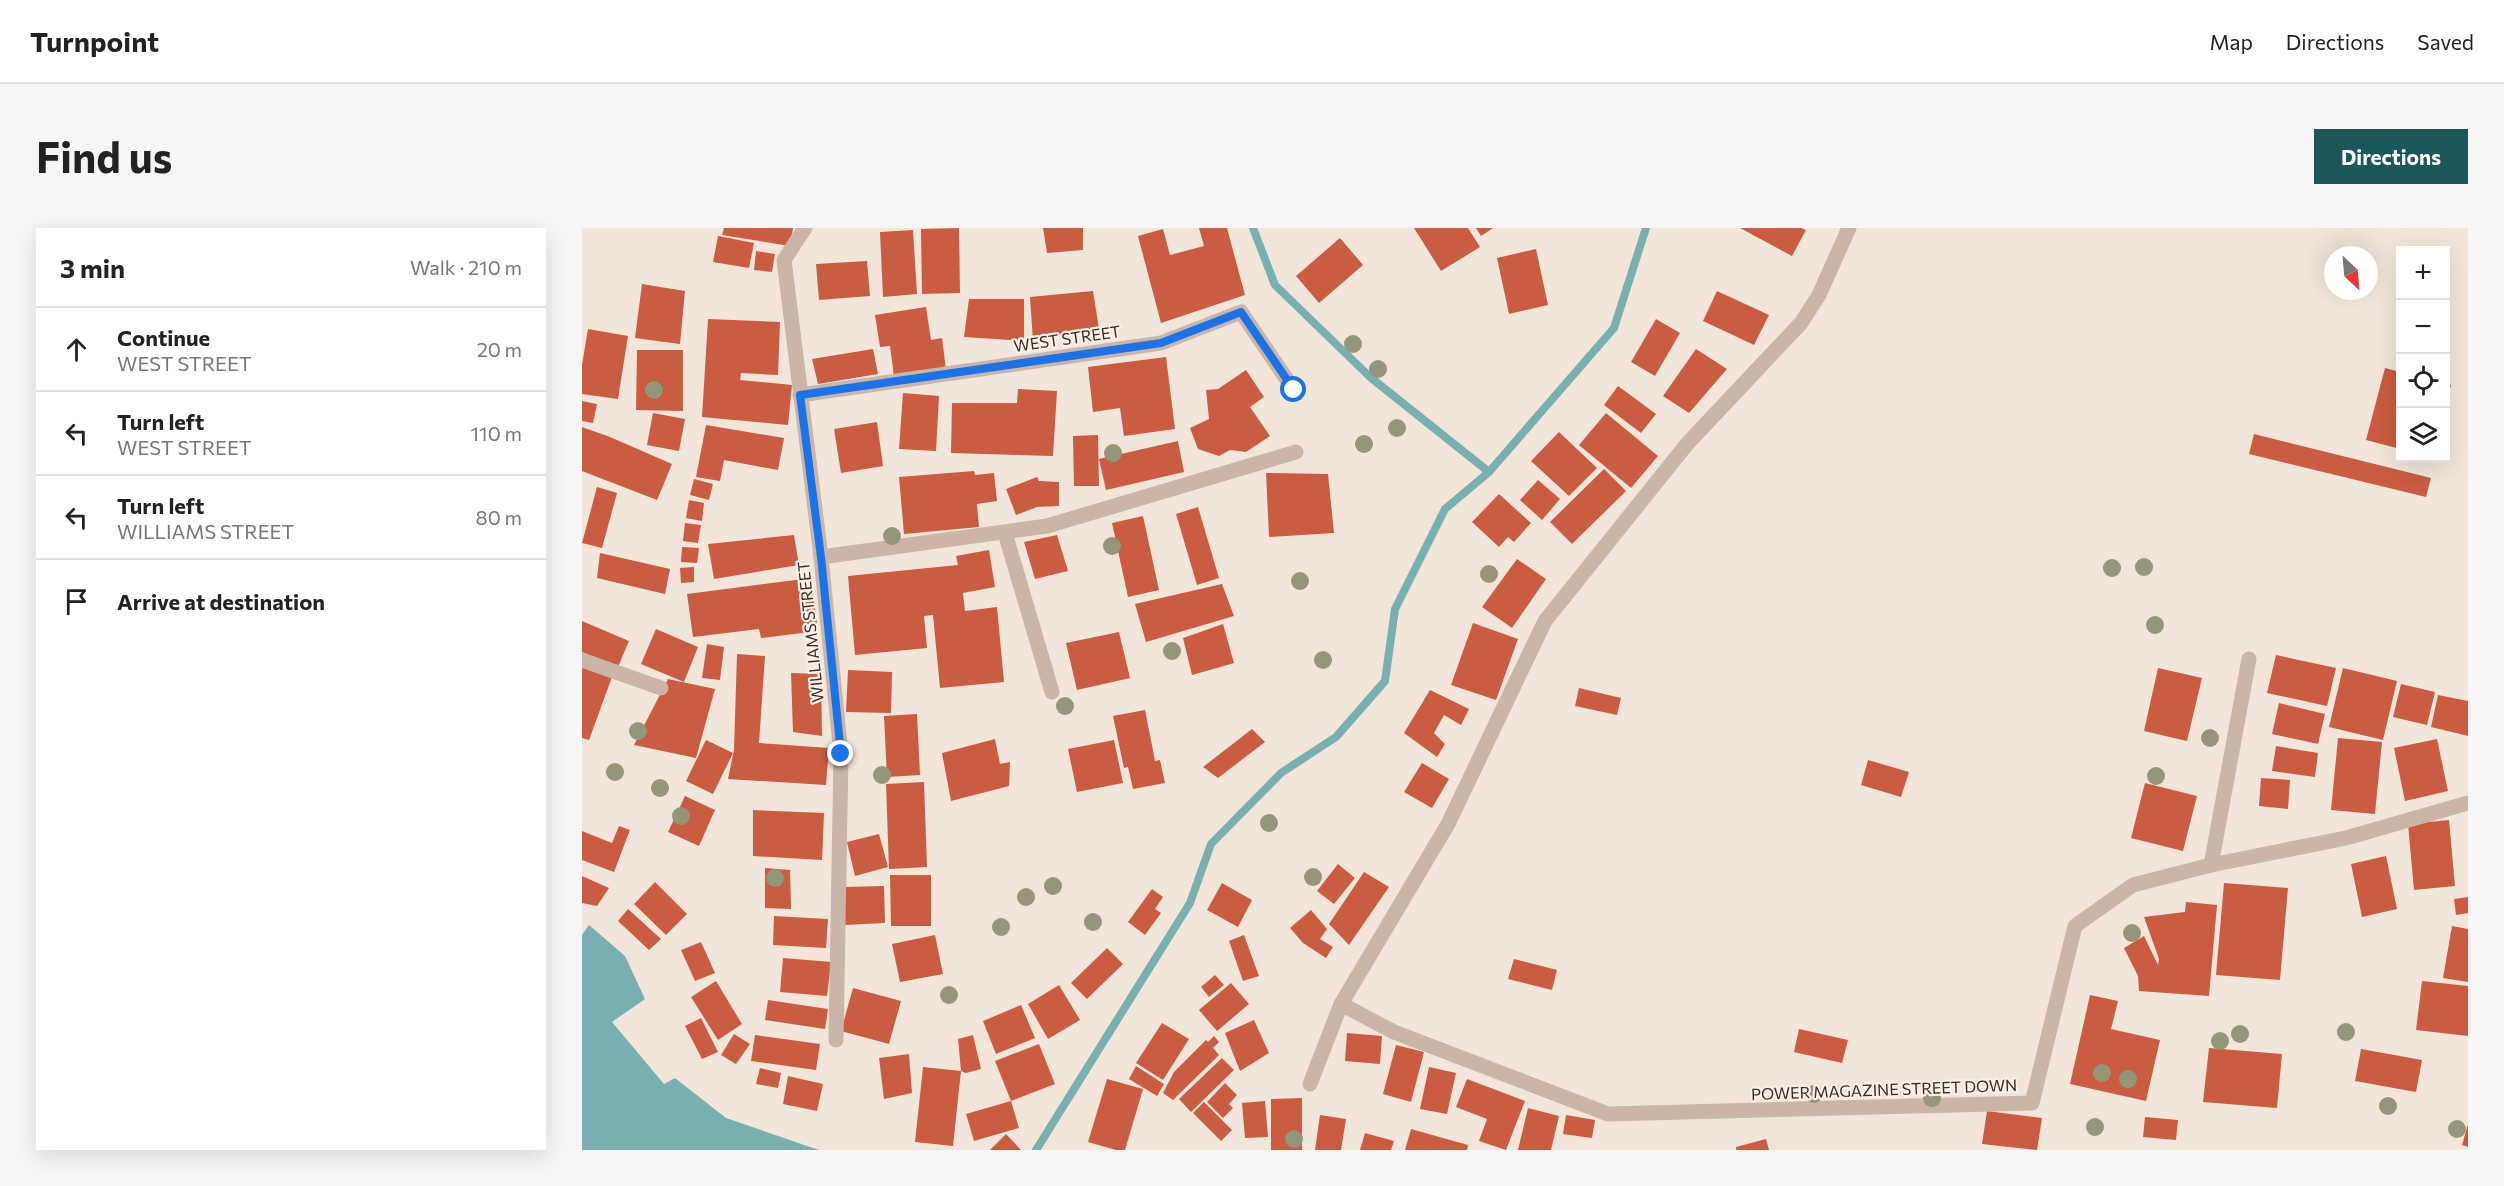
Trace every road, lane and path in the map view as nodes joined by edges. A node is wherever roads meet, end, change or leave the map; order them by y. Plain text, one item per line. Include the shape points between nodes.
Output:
1 (805, 228) edge
2 (1849, 228) edge
3 (1294, 390) dead end
4 (800, 395) junction
5 (1296, 452) dead end
6 (1005, 533) junction
7 (821, 557) junction
8 (2249, 659) dead end
9 (582, 660) edge
10 (661, 688) dead end
11 (1052, 692) dead end
12 (2468, 803) edge
13 (2211, 865) junction
14 (1341, 1004) junction
15 (836, 1040) dead end
16 (1310, 1084) dead end

1 - 4 street, WILLIAMS STREET via 784,260
2 - 14 street via 1819,295 1801,323 1687,444 1545,621 1448,824
3 - 4 street, WEST STREET via 1241,312 1161,343
4 - 7 street, WILLIAMS STREET
5 - 6 street via 1047,526
6 - 7 street
6 - 11 street
7 - 15 street, WILLIAMS STREET via 841,754
8 - 13 street
9 - 10 street
12 - 13 street, POWER MAGAZINE STREET DOWN via 2346,838
13 - 14 street, POWER MAGAZINE STREET DOWN via 2133,885 2075,926 2032,1103 1608,1114 1394,1032
14 - 16 street

